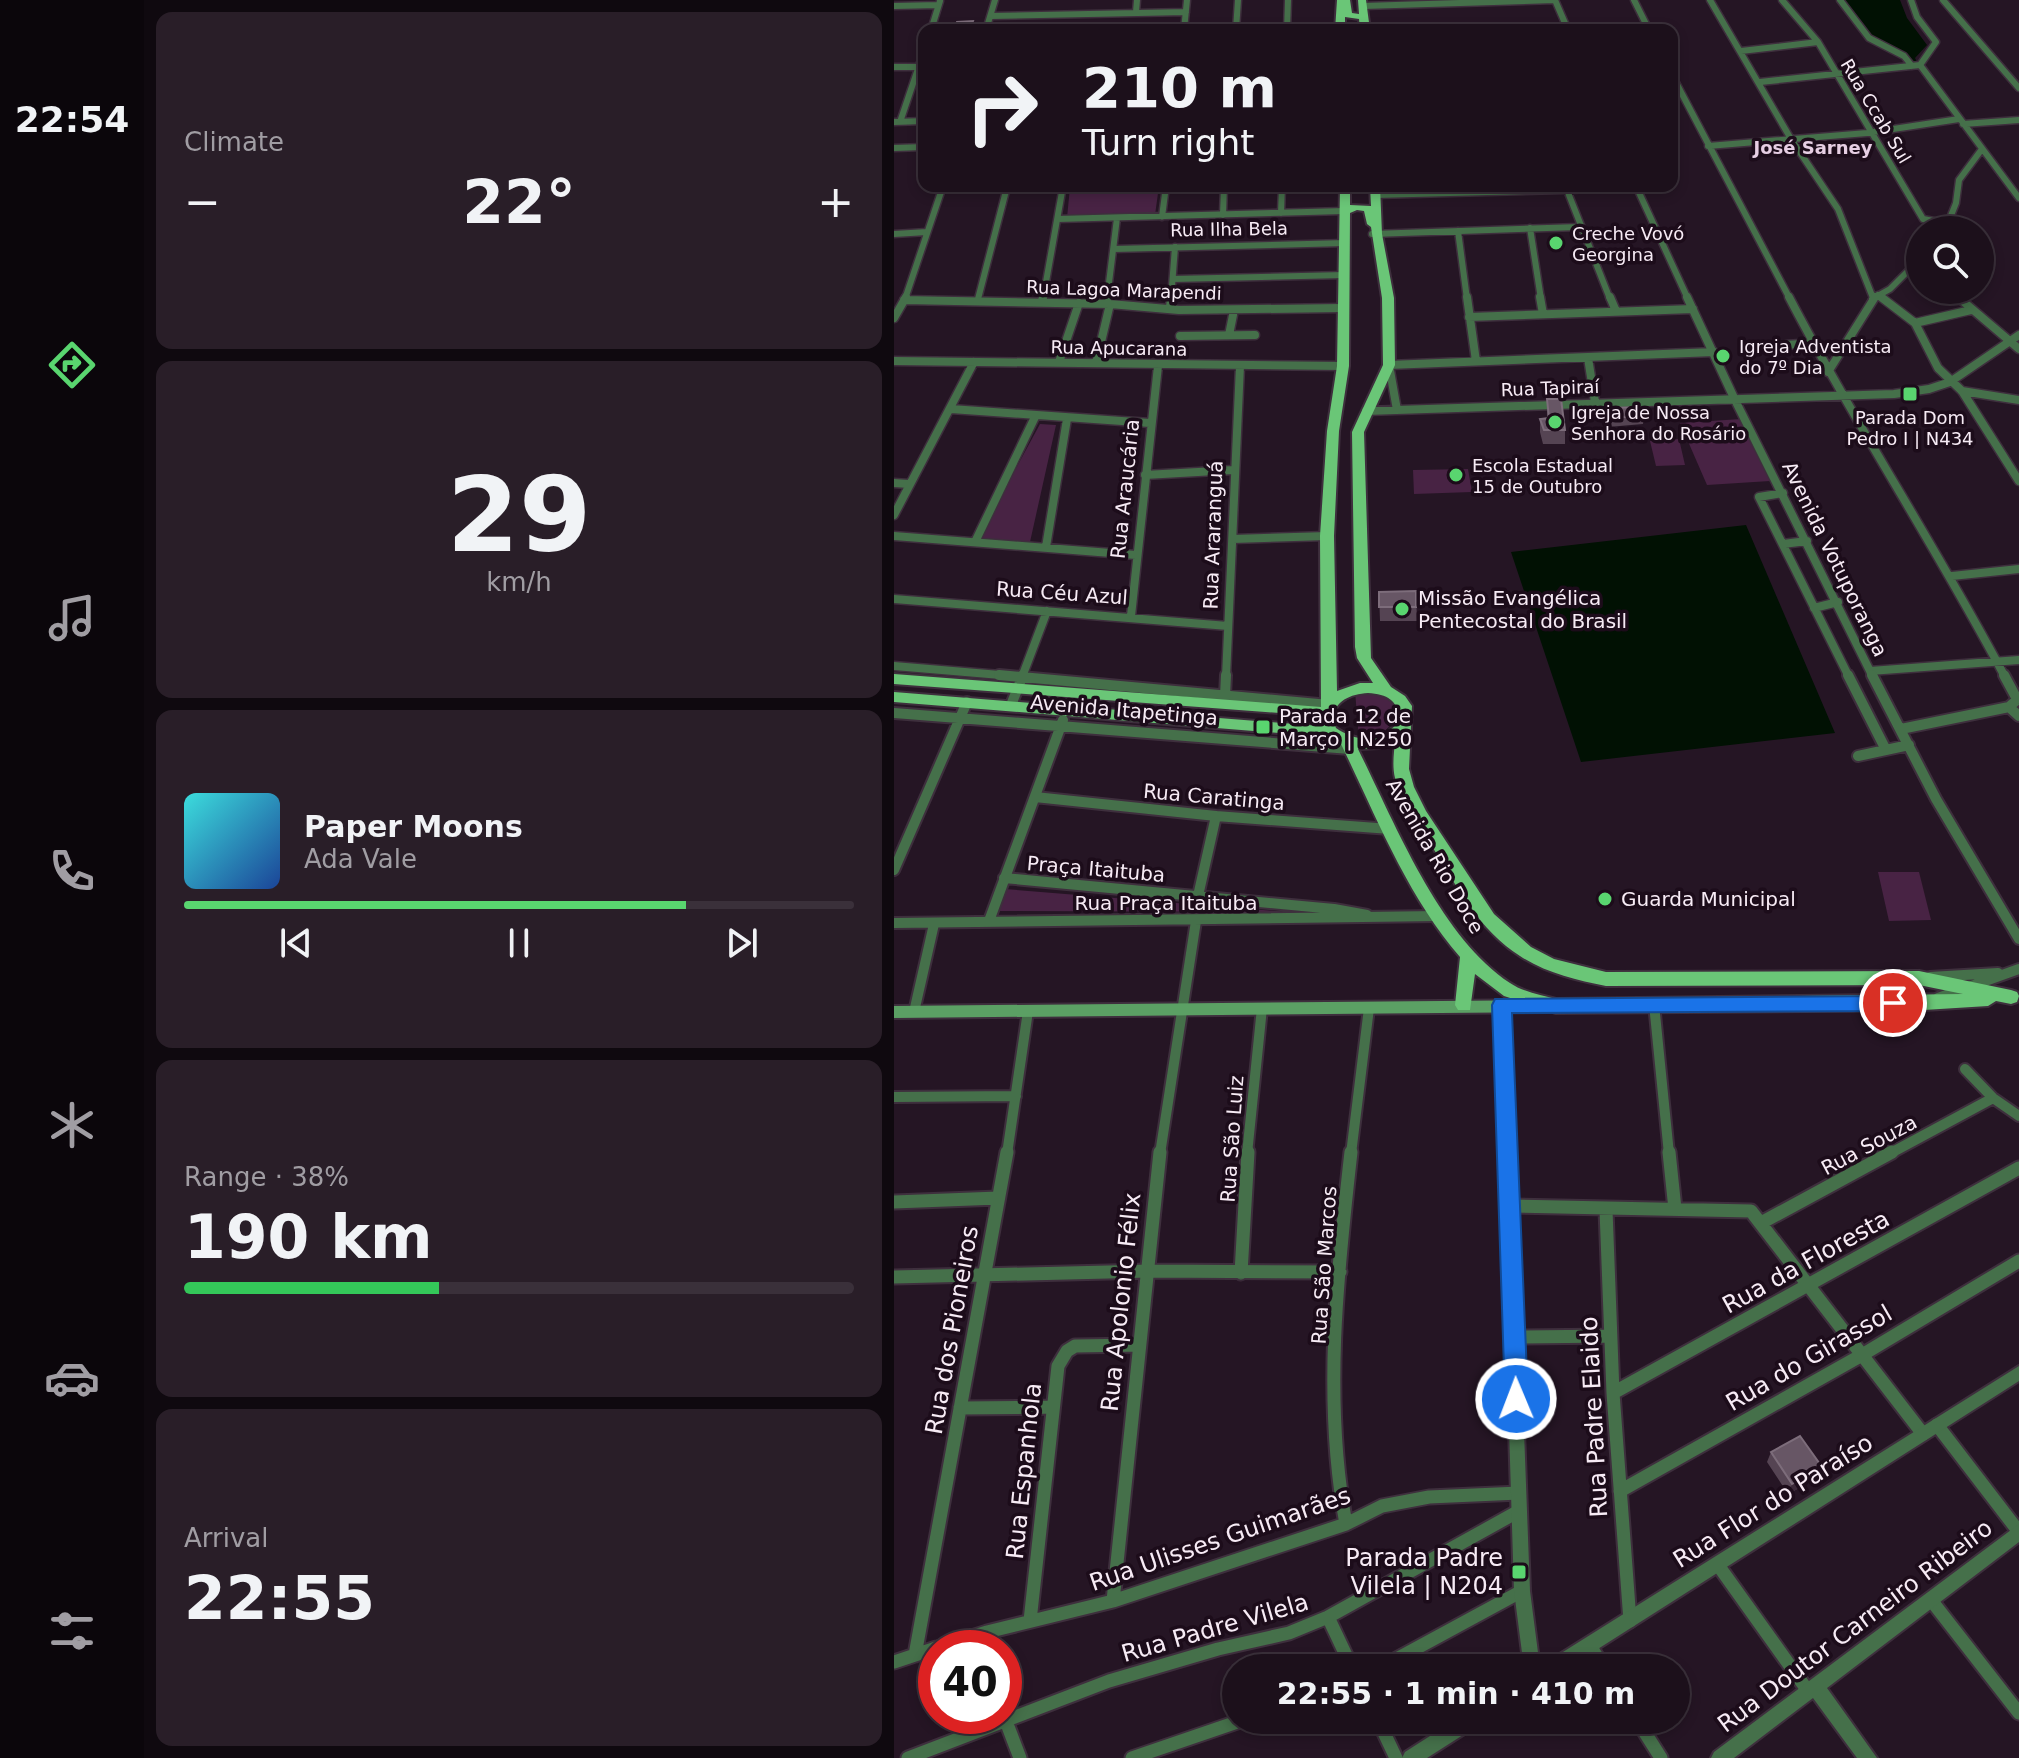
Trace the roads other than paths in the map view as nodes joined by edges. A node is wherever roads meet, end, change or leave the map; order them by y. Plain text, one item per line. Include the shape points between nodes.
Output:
1 (995, 0) edge
2 (1137, 0) edge
3 (1187, 0) edge
4 (1238, 0) edge
5 (1288, 0) edge
6 (1343, 0) edge
7 (1555, 0) edge
8 (1634, 0) edge
9 (1710, 0) edge
10 (1782, 0) edge
11 (1840, 0) edge
12 (1911, 0) edge
13 (1943, 0) edge
14 (1491, 1) edge
15 (939, 2) edge
16 (1428, 2) edge
17 (894, 6) edge
18 (1363, 7) edge
19 (1136, 12) junction
20 (1186, 12) junction
21 (991, 16) junction
22 (933, 24) edge
23 (988, 24) edge
24 (1185, 24) edge
25 (1236, 24) edge
26 (1287, 24) edge
27 (1340, 24) edge
28 (1566, 24) edge
29 (1646, 24) edge
30 (1818, 42) junction
31 (1741, 51) junction
32 (1916, 65) junction
33 (894, 67) edge
34 (918, 67) edge
35 (918, 70) edge
36 (1836, 74) junction
37 (1760, 82) junction
38 (2019, 88) edge
39 (1678, 91) edge
40 (2019, 120) edge
41 (918, 121) edge
42 (897, 122) edge
43 (1961, 122) junction
44 (1873, 131) junction
45 (1791, 139) junction
46 (1708, 146) junction
47 (918, 147) edge
48 (894, 148) edge
49 (1982, 149) junction
50 (940, 192) edge
51 (1006, 192) edge
52 (1062, 192) edge
53 (1165, 192) edge
54 (1224, 192) edge
55 (1282, 192) edge
56 (1346, 192) edge
57 (1348, 192) edge
58 (1372, 192) edge
59 (1375, 192) edge
60 (1568, 192) edge
61 (1638, 192) edge
62 (2019, 198) edge
63 (1344, 211) junction
64 (1281, 213) junction
65 (1223, 215) junction
66 (1921, 216) edge
67 (1950, 216) edge
68 (1162, 217) junction
69 (1117, 218) junction
70 (1058, 219) junction
71 (1579, 227) junction
72 (1530, 228) junction
73 (1458, 231) junction
74 (927, 232) junction
75 (894, 234) edge
76 (1376, 238) junction
77 (1345, 243) junction
78 (1175, 247) junction
79 (1114, 249) junction
80 (1906, 274) edge
81 (1344, 275) junction
82 (1173, 279) junction
83 (1876, 296) junction
84 (904, 300) junction
85 (978, 300) junction
86 (1042, 302) junction
87 (1079, 303) junction
88 (1108, 304) junction
89 (1965, 304) edge
90 (1170, 308) junction
91 (1342, 308) junction
92 (1693, 309) junction
93 (1234, 310) junction
94 (1971, 310) junction
95 (1616, 311) junction
96 (1543, 314) junction
97 (1469, 317) junction
98 (894, 318) edge
99 (1915, 323) junction
100 (1229, 335) junction
101 (1255, 335) dead end
102 (2019, 335) edge
103 (1180, 336) dead end
104 (2010, 342) junction
105 (1815, 343) junction
106 (1770, 346) dead end
107 (2019, 349) edge
108 (1714, 352) junction
109 (1588, 358) junction
110 (894, 361) edge
111 (1476, 361) junction
112 (974, 362) junction
113 (1059, 362) junction
114 (1096, 363) junction
115 (1389, 365) junction
116 (1158, 366) junction
117 (1240, 366) junction
118 (1343, 366) junction
119 (1828, 372) junction
120 (1950, 382) junction
121 (1962, 391) junction
122 (1843, 395) junction
123 (1735, 400) junction
124 (2019, 400) edge
125 (1595, 402) junction
126 (951, 409) junction
127 (1397, 410) junction
128 (1366, 411) junction
129 (1035, 417) junction
130 (1067, 419) junction
131 (1150, 423) junction
132 (1233, 470) junction
133 (1145, 475) junction
134 (2019, 481) edge
135 (894, 483) edge
136 (909, 484) junction
137 (1783, 493) junction
138 (894, 515) edge
139 (894, 536) edge
140 (1327, 536) junction
141 (1233, 539) junction
142 (1807, 541) junction
143 (975, 542) junction
144 (1783, 544) junction
145 (1046, 547) junction
146 (1136, 555) junction
147 (2019, 569) edge
148 (1952, 576) junction
149 (894, 599) edge
150 (1838, 602) junction
151 (1814, 608) junction
152 (1047, 611) junction
153 (1131, 616) junction
154 (1228, 626) junction
155 (2019, 660) edge
156 (1998, 662) junction
157 (894, 666) edge
158 (1869, 668) junction
159 (1845, 669) junction
160 (894, 679) edge
161 (1018, 683) junction
162 (1386, 691) junction
163 (894, 697) edge
164 (2018, 698) edge
165 (1225, 699) junction
166 (1011, 705) junction
167 (1329, 707) junction
168 (2009, 707) junction
169 (964, 710) junction
170 (894, 713) edge
171 (2019, 716) edge
172 (1064, 718) junction
173 (1404, 726) junction
174 (1901, 729) junction
175 (1331, 732) junction
176 (1349, 745) junction
177 (1909, 745) junction
178 (1885, 748) junction
179 (1858, 756) dead end
180 (1035, 797) junction
181 (1216, 816) junction
182 (1390, 829) junction
183 (894, 870) edge
184 (1004, 878) junction
185 (1198, 896) junction
186 (1438, 916) junction
187 (1375, 919) junction
188 (989, 921) junction
189 (1196, 921) junction
190 (894, 923) edge
191 (934, 924) junction
192 (2019, 939) edge
193 (1468, 957) junction
194 (2014, 971) edge
195 (1919, 978) junction
196 (1968, 988) junction
197 (2015, 997) edge
198 (1924, 1003) junction
199 (1654, 1004) junction
200 (1464, 1005) junction
201 (1502, 1005) junction
202 (1556, 1006) junction
203 (1262, 1008) junction
204 (1369, 1008) junction
205 (1183, 1009) junction
206 (1028, 1011) junction
207 (894, 1012) edge
208 (914, 1012) junction
209 (1965, 1069) dead end
210 (1016, 1096) junction
211 (894, 1097) edge
212 (1993, 1098) junction
213 (2019, 1116) edge
214 (2019, 1168) edge
215 (998, 1198) junction
216 (894, 1202) edge
217 (1511, 1206) junction
218 (1675, 1209) junction
219 (1606, 1210) junction
220 (1758, 1218) junction
221 (2019, 1261) edge
222 (1149, 1271) junction
223 (1340, 1272) junction
224 (1241, 1273) junction
225 (985, 1275) junction
226 (894, 1277) edge
227 (1808, 1287) junction
228 (1610, 1336) junction
229 (1515, 1337) junction
230 (1138, 1345) junction
231 (1862, 1355) junction
232 (2019, 1373) edge
233 (1613, 1393) junction
234 (1053, 1407) junction
235 (960, 1408) junction
236 (1930, 1430) junction
237 (1620, 1491) junction
238 (1519, 1493) junction
239 (1519, 1511) junction
240 (1346, 1524) junction
241 (2019, 1532) edge
242 (1718, 1565) junction
243 (1522, 1591) junction
244 (1931, 1600) junction
245 (1113, 1601) junction
246 (1328, 1617) junction
247 (1030, 1621) junction
248 (1630, 1621) junction
249 (995, 1630) edge
250 (1589, 1644) junction
251 (918, 1654) edge
252 (1345, 1654) edge
253 (1406, 1654) edge
254 (1530, 1654) edge
255 (1574, 1654) edge
256 (1595, 1654) edge
257 (915, 1655) junction
258 (894, 1662) edge
259 (1811, 1689) junction
260 (1022, 1712) edge
261 (2019, 1713) edge
262 (1222, 1727) edge
263 (966, 1734) edge
264 (1011, 1734) edge
265 (1385, 1734) edge
266 (1449, 1734) edge
267 (1646, 1734) edge
268 (908, 1758) edge
269 (1020, 1758) edge
270 (1132, 1758) edge
271 (1396, 1758) edge
272 (1411, 1758) edge
273 (1661, 1758) edge
274 (1720, 1758) edge
275 (1868, 1758) edge

1 - 21 street
2 - 19 street
3 - 20 street
4 - 25 street
5 - 26 street
6 - 18 main road via 1348,15
6 - 27 main road
7 - 14 street
7 - 28 street
8 - 29 street
9 - 31 street
10 - 30 street, Rua Ccab Sul
11 - 32 street via 1869,38
12 - 32 street via 1936,42
13 - 38 street
14 - 16 street
15 - 17 street
15 - 22 street
16 - 18 street
19 - 20 street
19 - 21 street
20 - 24 street
21 - 23 street
30 - 31 street
30 - 36 street, Rua Ccab Sul
31 - 37 street
32 - 36 street
32 - 43 street
33 - 34 street
35 - 42 street
36 - 37 street
36 - 44 street, Rua Ccab Sul
37 - 45 street
39 - 46 street
40 - 43 street
41 - 42 street
43 - 44 street
43 - 49 street
44 - 45 street
44 - 66 street, Rua Ccab Sul
45 - 46 street
45 - 83 street via 1838,209
46 - 105 street
47 - 48 street
49 - 62 street
49 - 67 street via 1959,180
50 - 74 street
51 - 85 street
52 - 70 street
53 - 68 street
54 - 65 street
55 - 64 street
56 - 63 main road
57 - 58 main road via 1363,199
59 - 76 main road, Avenida Rio Doce
60 - 71 street
61 - 92 street, Avenida Votuporanga
63 - 64 street
63 - 76 main road via 1372,210
63 - 77 main road
64 - 65 street
65 - 68 street
68 - 69 street
69 - 70 street
69 - 79 street
70 - 86 street
71 - 72 street
71 - 95 street
72 - 73 street
72 - 96 street
73 - 76 street
73 - 97 street
74 - 75 street
74 - 84 street
76 - 115 main road, Avenida Rio Doce via 1388,298
77 - 78 street, Rua Ilha Bela
77 - 81 main road
78 - 79 street, Rua Ilha Bela
78 - 82 street
79 - 88 street
80 - 83 street
81 - 82 street
81 - 91 main road
82 - 90 street
83 - 99 street
83 - 119 street
84 - 85 street, Rua Lagoa Marapendi
84 - 98 street
85 - 86 street, Rua Lagoa Marapendi
86 - 87 street, Rua Lagoa Marapendi
87 - 88 street, Rua Lagoa Marapendi
87 - 113 street
88 - 90 street, Rua Lagoa Marapendi
88 - 114 street
89 - 94 street
90 - 93 street, Rua Lagoa Marapendi
91 - 93 street, Rua Lagoa Marapendi
91 - 118 main road
92 - 95 street
92 - 108 street, Avenida Votuporanga
93 - 100 street
94 - 99 street
94 - 104 street
95 - 96 street
96 - 97 street
97 - 111 street
99 - 120 street
100 - 101 street
100 - 103 street
102 - 104 street
104 - 107 street
104 - 120 street
105 - 106 street
105 - 119 street
108 - 109 street
108 - 123 street, Avenida Votuporanga
109 - 111 street
109 - 125 street
110 - 112 street, Rua Apucarana
111 - 115 street
112 - 113 street, Rua Apucarana
112 - 126 street
113 - 114 street, Rua Apucarana
114 - 116 street, Rua Apucarana
115 - 127 street, Avenida Rio Doce
115 - 128 main road, Avenida Rio Doce
116 - 117 street, Rua Apucarana
116 - 131 street, Rua Araucária
117 - 118 street, Rua Apucarana
117 - 132 street, Rua Araranguá
118 - 140 main road
119 - 122 street
120 - 121 street
120 - 122 street, Rua Tapiraí via 1906,392
121 - 124 street
121 - 134 street
122 - 123 street, Rua Tapiraí
122 - 148 street
123 - 125 street, Rua Tapiraí
123 - 137 street, Avenida Votuporanga
125 - 127 street, Rua Tapiraí
126 - 129 street
126 - 136 street
127 - 128 street, Rua Tapiraí
128 - 162 main road, Avenida Rio Doce via 1358,432 1362,647
129 - 130 street
129 - 143 street
130 - 131 street
130 - 145 street
131 - 133 street, Rua Araucária
132 - 133 street
132 - 141 street, Rua Araranguá
133 - 146 street, Rua Araucária
135 - 136 street
136 - 138 street
137 - 142 street, Avenida Votuporanga
137 - 144 street, Avenida Votuporanga via 1759,497
139 - 143 street
140 - 141 street
140 - 167 main road
141 - 154 street, Rua Araranguá
142 - 144 street
142 - 150 street, Avenida Votuporanga
143 - 145 street
144 - 151 street, Avenida Votuporanga
145 - 146 street
146 - 153 street, Rua Araucária
147 - 148 street
148 - 156 street
149 - 152 street, Rua Céu Azul
150 - 151 street
150 - 158 street, Avenida Votuporanga
151 - 159 street, Avenida Votuporanga
152 - 153 street, Rua Céu Azul
152 - 161 street
153 - 154 street, Rua Céu Azul
154 - 165 street, Rua Araranguá
155 - 156 street
156 - 158 street
156 - 164 street
157 - 161 street, Avenida Itapetinga
158 - 159 street
158 - 174 street, Avenida Votuporanga
159 - 178 street, Avenida Votuporanga
160 - 161 main road, Avenida Itapetinga
161 - 165 main road, Avenida Itapetinga
161 - 166 street
162 - 167 main road via 1352,690
162 - 173 main road, Avenida Rio Doce via 1405,706
163 - 169 main road, Avenida Itapetinga
164 - 168 street
165 - 167 main road, Avenida Itapetinga
166 - 169 main road, Avenida Itapetinga
166 - 172 main road, Avenida Itapetinga
167 - 175 main road via 1325,719
168 - 171 street
168 - 174 street
169 - 170 street, Avenida Itapetinga
169 - 172 street, Avenida Itapetinga
169 - 183 street
172 - 175 main road, Avenida Itapetinga
172 - 176 street, Avenida Itapetinga
172 - 180 street
173 - 176 main road via 1380,742
173 - 195 main road, Avenida Rio Doce via 1403,780 1477,908 1507,939 1548,964 1606,979
174 - 177 street, Avenida Votuporanga
175 - 176 main road
176 - 182 main road, Avenida Rio Doce
177 - 178 street
177 - 192 street, Avenida Votuporanga
178 - 179 street
180 - 181 street, Rua Caratinga
180 - 184 street
181 - 182 street, Rua Caratinga
181 - 185 street
182 - 186 main road, Avenida Rio Doce
184 - 185 street, Praça Itaituba
184 - 188 street
185 - 187 street, Praça Itaituba via 1334,909
186 - 187 street, Rua Praça Itaituba
186 - 193 main road, Avenida Rio Doce
187 - 189 street, Rua Praça Itaituba
188 - 189 street, Rua Praça Itaituba
188 - 191 street, Rua Praça Itaituba
189 - 205 street, Rua Apolonio Félix
190 - 191 street, Rua Praça Itaituba
191 - 208 street
193 - 200 main road
193 - 202 main road, Avenida Rio Doce via 1506,990
194 - 195 street, Avenida Rio Doce
194 - 196 street, Avenida Rio Doce
195 - 196 main road, Avenida Rio Doce
196 - 197 main road, Avenida Rio Doce
196 - 198 street, Avenida Rio Doce
197 - 198 main road, Avenida Rio Doce
198 - 199 main road, Avenida Rio Doce
199 - 202 main road, Avenida Rio Doce
199 - 218 street
200 - 201 main road
200 - 204 main road
201 - 202 main road
201 - 217 street
203 - 204 main road
203 - 205 main road
203 - 224 street, Rua São Luiz
204 - 223 street, Rua São Marcos
205 - 206 main road
205 - 222 street, Rua Apolonio Félix via 1154,1194
206 - 208 main road
206 - 210 street, Rua dos Pioneiros
207 - 208 main road
209 - 212 street
210 - 211 street
210 - 215 street, Rua dos Pioneiros
212 - 213 street
212 - 220 street, Rua Souza
214 - 227 street, Rua da Floresta
215 - 216 street
215 - 225 street, Rua dos Pioneiros
217 - 219 street
217 - 229 street
218 - 219 street
218 - 220 street via 1742,1209
219 - 228 street, Rua Padre Elaido
220 - 227 street
221 - 231 street, Rua do Girassol
222 - 224 street
222 - 225 street
222 - 230 street, Rua Apolonio Félix
223 - 224 street
223 - 240 street, Rua São Marcos via 1333,1435
225 - 226 street
225 - 235 street, Rua dos Pioneiros
227 - 231 street
227 - 233 street, Rua da Floresta
228 - 229 street
228 - 233 street, Rua Padre Elaido
229 - 238 street
230 - 234 street, Rua Espanhola via 1075,1346 1067,1351 1058,1366
230 - 245 street, Rua Apolonio Félix
231 - 236 street
231 - 237 street, Rua do Girassol
232 - 236 street, Rua Flor do Paraíso
233 - 237 street, Rua Padre Elaido
234 - 235 street
234 - 247 street, Rua Espanhola
235 - 257 street, Rua dos Pioneiros
236 - 241 street
236 - 242 street, Rua Flor do Paraíso
237 - 248 street, Rua Padre Elaido
238 - 239 street
238 - 240 street, Rua Ulisses Guimarães via 1402,1500
239 - 243 street
239 - 246 street, Rua Padre Vilela
240 - 245 street, Rua Ulisses Guimarães
241 - 244 street, Rua Doutor Carneiro Ribeiro
242 - 248 street, Rua Flor do Paraíso
242 - 259 street
243 - 253 street
243 - 254 street
244 - 259 street, Rua Doutor Carneiro Ribeiro
244 - 261 street
245 - 247 street, Rua Ulisses Guimarães
246 - 252 street
246 - 260 street, Rua Padre Vilela
247 - 249 street, Rua Ulisses Guimarães
248 - 250 street, Rua Flor do Paraíso
250 - 255 street, Rua Flor do Paraíso
250 - 256 street
251 - 257 street, Rua Ulisses Guimarães
257 - 258 street, Rua Ulisses Guimarães
259 - 274 street, Rua Doutor Carneiro Ribeiro
259 - 275 street
262 - 270 street
263 - 268 street, Rua Padre Vilela
264 - 269 street
265 - 271 street
266 - 272 street
267 - 273 street

